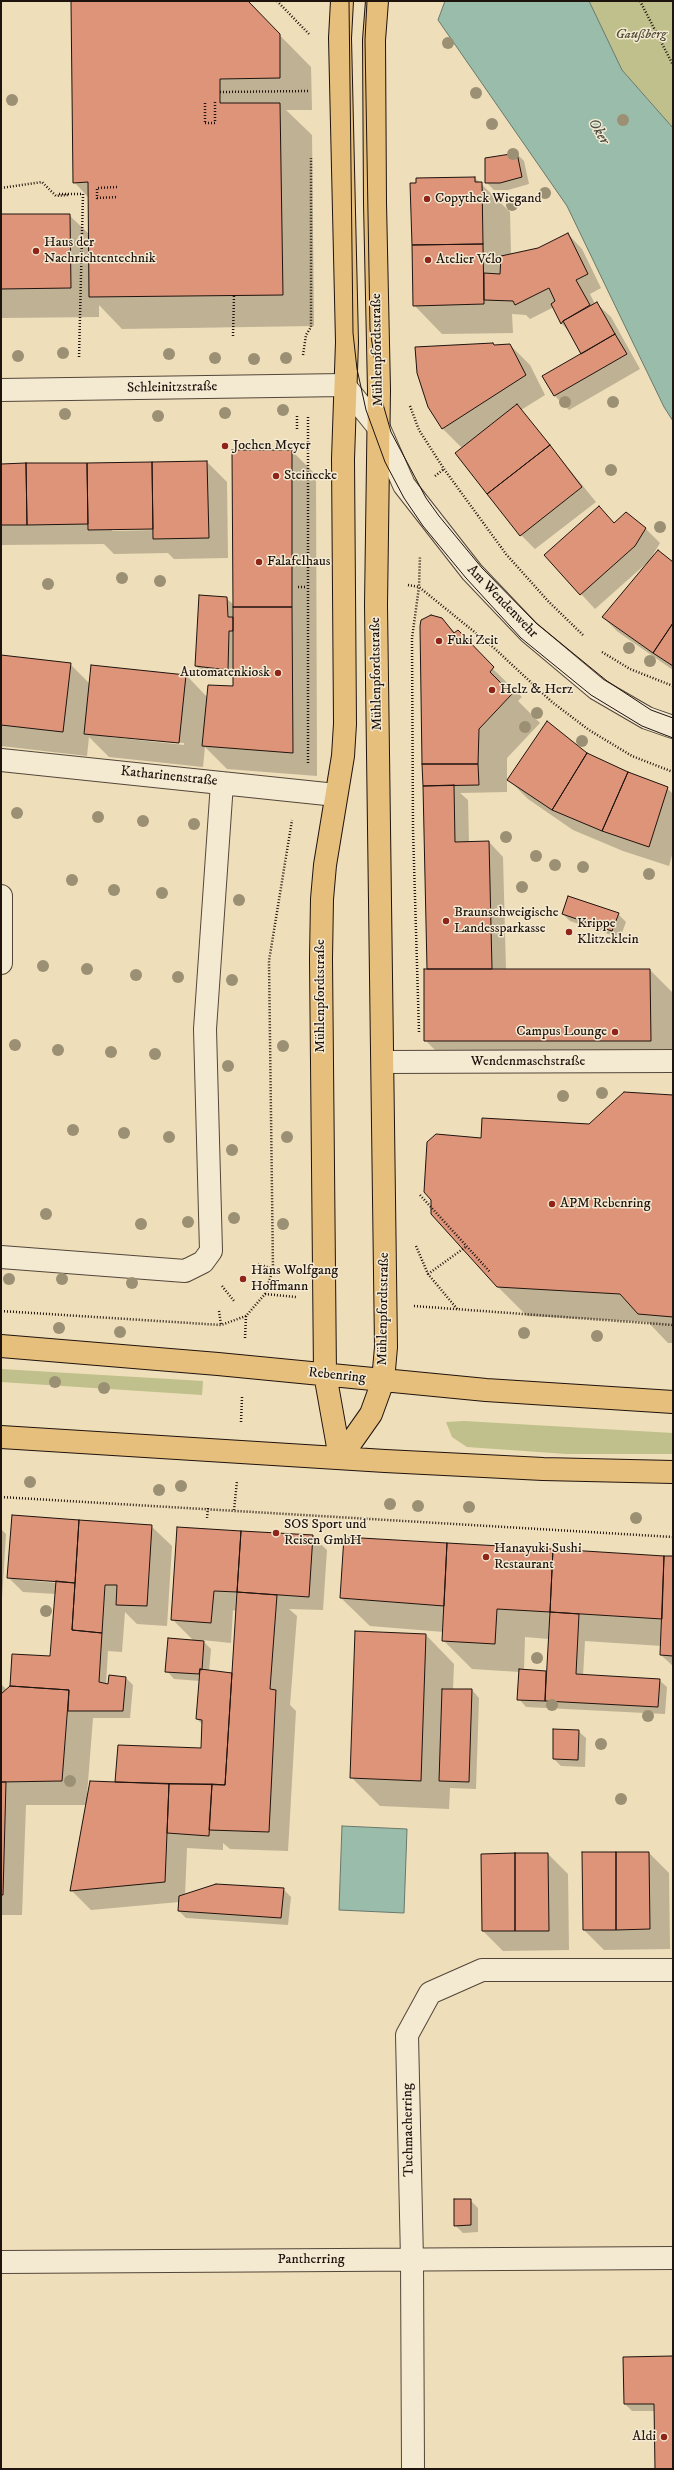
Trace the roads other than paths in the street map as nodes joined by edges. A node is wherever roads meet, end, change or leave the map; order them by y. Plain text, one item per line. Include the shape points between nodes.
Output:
1 (342, 1) edge
2 (377, 1) edge
3 (344, 385) junction
4 (1, 390) edge
5 (379, 428) junction
6 (673, 727) edge
7 (1, 760) edge
8 (222, 783) junction
9 (336, 795) junction
10 (1, 896) edge
11 (1, 963) edge
12 (673, 1061) edge
13 (383, 1062) junction
14 (1, 1257) edge
15 (1, 1346) edge
16 (325, 1374) junction
17 (382, 1381) junction
18 (673, 1402) edge
19 (1, 1437) edge
20 (340, 1458) junction
21 (673, 1472) edge
22 (673, 1970) edge
23 (673, 2258) edge
24 (412, 2260) junction
25 (1, 2262) edge
26 (413, 2469) edge

1 - 3 main road, Mühlenpfordtstraße via 340,46 347,342
2 - 5 main road, Mühlenpfordtstraße via 374,40
3 - 4 street, Schleinitzstraße
3 - 5 street, Am Wendenwehr
3 - 9 main road, Mühlenpfordtstraße via 345,724
5 - 6 street, Am Wendenwehr via 404,485 472,572 529,632 597,689 647,718
5 - 13 main road, Mühlenpfordtstraße via 376,605
7 - 8 street, Katharinenstraße
8 - 9 street, Katharinenstraße
8 - 14 street via 205,1029 211,1251 203,1262 185,1271
9 - 16 main road, Mühlenpfordtstraße via 322,907
10 - 11 street
12 - 13 street, Wendenmaschstraße
13 - 17 main road, Mühlenpfordtstraße via 386,1347
15 - 16 main road, Rebenring
16 - 17 main road, Rebenring
16 - 20 main road, Mühlenpfordtstraße
17 - 18 main road, Rebenring
17 - 20 main road, Mühlenpfordtstraße via 371,1414
19 - 20 main road
20 - 21 main road via 543,1469
22 - 24 street, Tuchmacherring via 482,1970 430,1993 407,2036
23 - 24 street
24 - 25 street, Pantherring
24 - 26 street

